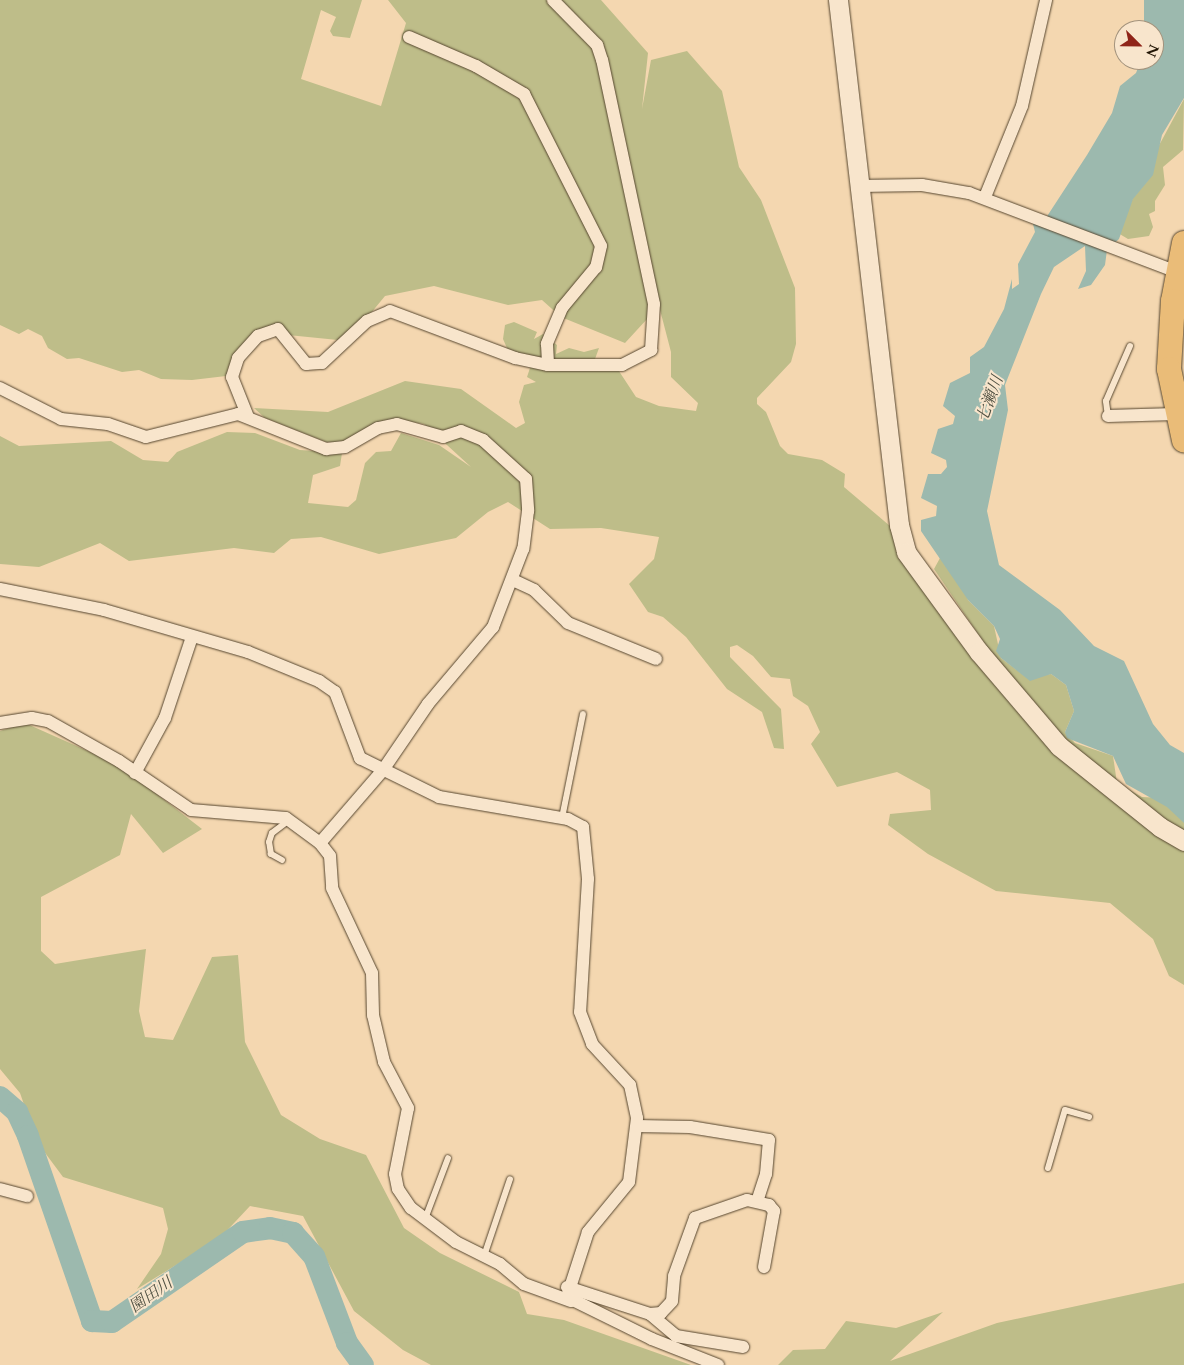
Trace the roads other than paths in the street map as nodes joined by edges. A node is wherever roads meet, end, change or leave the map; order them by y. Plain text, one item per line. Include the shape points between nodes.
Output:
1 (553, 0) edge
2 (838, 0) edge
3 (1046, 0) edge
4 (409, 37) dead end
5 (860, 186) junction
6 (989, 199) junction
7 (1184, 243) edge
8 (1181, 274) edge
9 (1130, 346) dead end
10 (548, 365) junction
11 (0, 388) edge
12 (1180, 414) edge
13 (1108, 416) joint
14 (248, 417) junction
15 (1184, 440) edge
16 (514, 581) junction
17 (0, 589) edge
18 (192, 637) junction
19 (656, 659) dead end
20 (583, 714) dead end
21 (0, 723) edge
22 (383, 770) junction
23 (135, 773) junction
24 (562, 818) junction
25 (290, 819) junction
26 (1184, 841) edge
27 (320, 843) junction
28 (282, 860) dead end
29 (1089, 1117) dead end
30 (637, 1126) junction
31 (448, 1158) dead end
32 (1048, 1168) dead end
33 (510, 1179) dead end
34 (0, 1189) edge
35 (27, 1196) dead end
36 (757, 1201) junction
37 (425, 1220) junction
38 (484, 1256) junction
39 (764, 1266) dead end
40 (567, 1287) junction
41 (571, 1301) junction
42 (650, 1314) junction
43 (743, 1347) dead end
44 (718, 1365) edge

1 - 10 street via 597,45 602,60 654,304 655,337 651,350 622,366
2 - 5 street
3 - 6 street via 1022,106
4 - 10 street via 476,66 524,94 602,246 596,267 562,308 547,344
5 - 6 street via 932,186
5 - 26 street via 898,516 906,552 980,652 1059,746 1160,827
6 - 8 street
7 - 8 highway
8 - 12 highway via 1169,332
9 - 13 lane via 1106,401
10 - 14 street via 515,358 390,311 367,321 322,363 306,364 278,328 258,336 238,358 232,377
11 - 14 street via 60,419 108,424 146,437 238,414
12 - 13 street
12 - 15 highway
14 - 16 street via 284,436 326,450 346,447 378,428 397,424 443,437 461,431 482,440 526,479 527,529
16 - 19 street via 534,590 568,623
16 - 22 street via 486,638 428,704
17 - 18 street via 104,610
18 - 22 street via 248,652 326,684 335,692 354,752
18 - 23 street via 165,718
20 - 24 lane
21 - 23 street via 48,721
22 - 24 street via 439,797
22 - 27 street
23 - 25 street via 197,812
24 - 30 street via 580,824 587,842 579,1000 582,1024 592,1044 630,1085
25 - 27 street
25 - 28 lane via 270,837 271,854
27 - 37 street via 330,856 332,888 372,973 373,1015 384,1062 408,1108 395,1180 403,1198
29 - 32 lane via 1065,1110
30 - 36 street via 690,1127 769,1140 766,1174
30 - 40 street via 629,1182 588,1232
31 - 37 lane
33 - 38 lane
34 - 35 street
36 - 39 street via 769,1205 775,1216
36 - 42 street via 735,1202 695,1218 674,1276 670,1306
37 - 38 street
38 - 41 street via 524,1284
40 - 41 street
40 - 42 street
41 - 44 street
42 - 43 street via 676,1336

